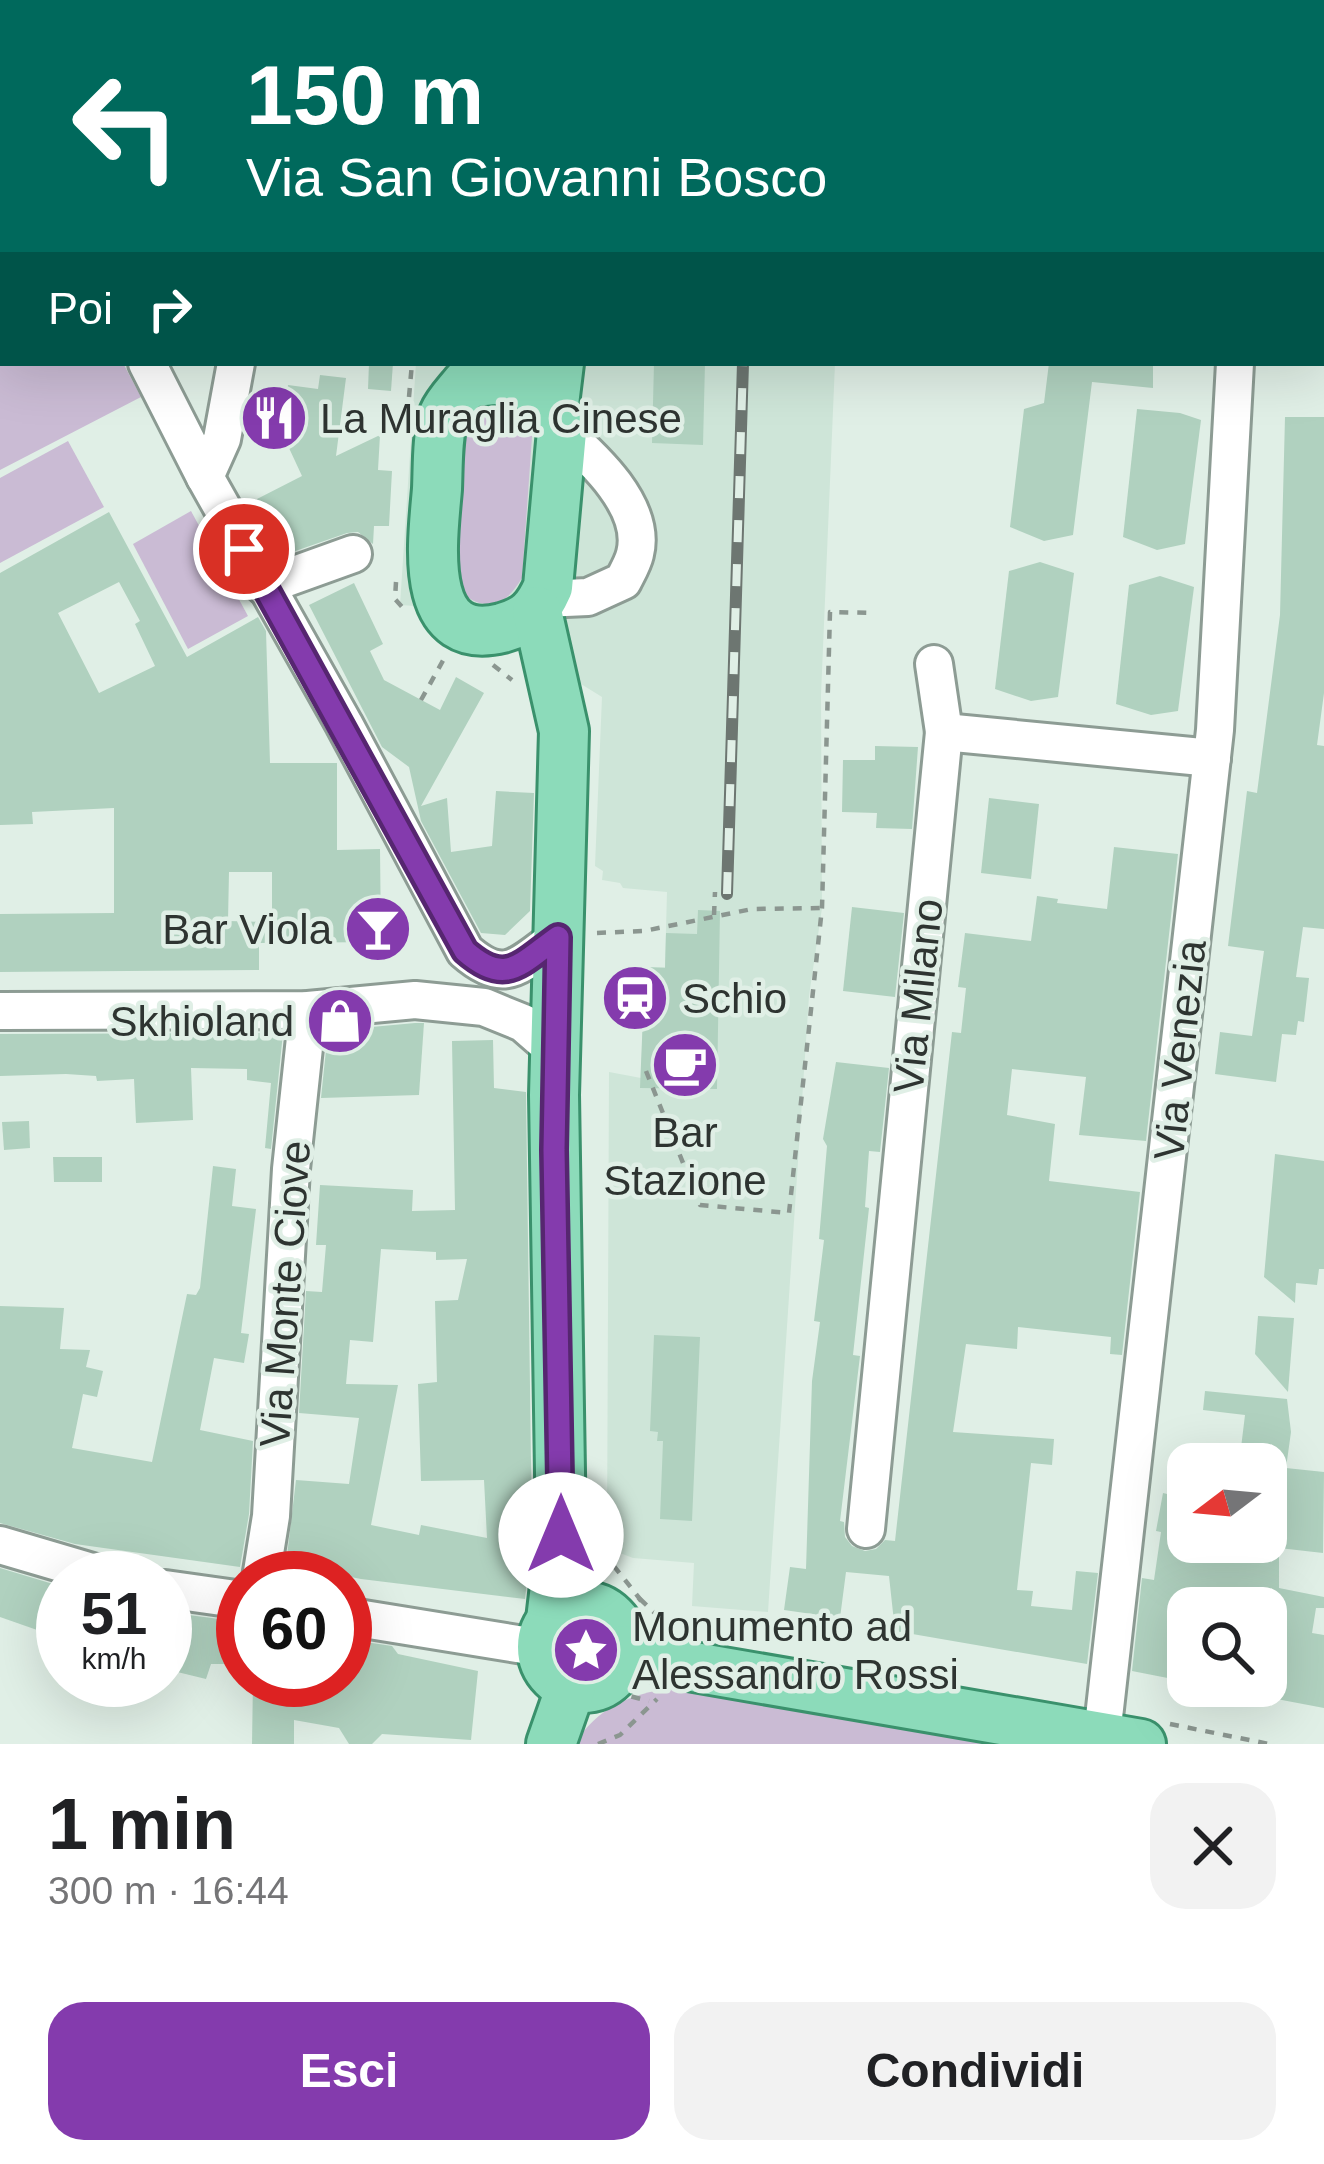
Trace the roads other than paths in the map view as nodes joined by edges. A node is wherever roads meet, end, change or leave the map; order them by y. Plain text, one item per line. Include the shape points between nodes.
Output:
1 (149, 366) edge
2 (235, 366) edge
3 (1235, 366) edge
4 (461, 374) edge
5 (544, 388) edge
6 (205, 477) junction
7 (352, 554) dead end
8 (264, 586) junction
9 (540, 605) junction
10 (472, 638) junction
11 (934, 664) dead end
12 (557, 693) junction
13 (944, 732) junction
14 (1212, 758) junction
15 (569, 935) junction
16 (465, 951) junction
17 (415, 1000) junction
18 (308, 1010) junction
19 (0, 1011) edge
20 (554, 1050) junction
21 (866, 1528) dead end
22 (561, 1535) junction
23 (0, 1545) edge
24 (265, 1551) edge
25 (36, 1556) edge
26 (599, 1609) junction
27 (372, 1618) edge
28 (546, 1634) junction
29 (603, 1676) junction
30 (1115, 1741) edge
31 (550, 1744) edge

1 - 6 street
2 - 6 street via 222,439
3 - 14 street, Via Venezia
4 - 5 main road
4 - 10 main road via 445,411 431,559 437,595
5 - 9 main road via 556,522
5 - 9 street via 631,513 637,550 623,581
6 - 8 street
7 - 8 street
8 - 16 street
9 - 10 main road via 516,624
9 - 12 main road
10 - 12 main road via 528,659
11 - 13 street, Via Milano
12 - 15 main road
13 - 14 street
13 - 21 street, Via Milano
14 - 30 street, Via Venezia
15 - 16 street via 507,970 486,969
15 - 20 main road
16 - 17 street
17 - 18 street
17 - 20 street via 484,1007 523,1023
18 - 19 street
18 - 24 street, Via Monte Ciove
20 - 22 main road
22 - 26 main road
22 - 28 main road
23 - 25 street
26 - 28 main road via 568,1608
26 - 29 main road via 615,1621
27 - 28 street
28 - 29 main road via 547,1668
29 - 30 main road via 688,1666
29 - 31 main road

